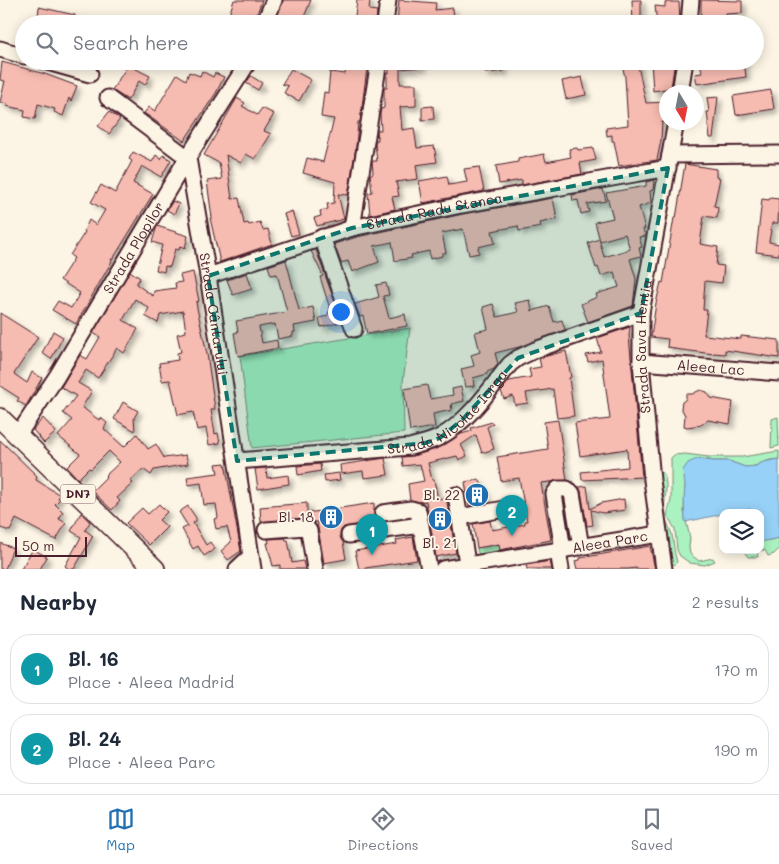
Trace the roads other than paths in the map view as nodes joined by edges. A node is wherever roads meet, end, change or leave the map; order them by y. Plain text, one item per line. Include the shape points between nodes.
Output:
1 (274, 0) edge
2 (388, 0) edge
3 (691, 0) edge
4 (268, 15) edge
5 (386, 15) edge
6 (690, 15) edge
7 (0, 49) edge
8 (15, 53) edge
9 (76, 70) edge
10 (243, 70) edge
11 (377, 70) edge
12 (684, 70) edge
13 (90, 74) dead end
14 (681, 85) edge
15 (108, 98) dead end
16 (675, 130) edge
17 (779, 154) edge
18 (188, 158) junction
19 (669, 162) junction
20 (352, 228) junction
21 (322, 237) junction
22 (208, 276) junction
23 (641, 314) junction
24 (354, 329) dead end
25 (641, 362) junction
26 (779, 373) edge
27 (0, 418) edge
28 (18, 435) junction
29 (237, 461) junction
30 (456, 496) dead end
31 (510, 508) dead end
32 (383, 513) dead end
33 (460, 517) junction
34 (421, 525) junction
35 (266, 530) dead end
36 (349, 535) dead end
37 (653, 537) junction
38 (581, 547) junction
39 (560, 550) junction
40 (252, 562) edge
41 (468, 567) edge
42 (155, 569) edge
43 (237, 569) edge
44 (315, 569) edge
45 (429, 569) edge
46 (443, 569) edge
47 (561, 569) edge
48 (666, 569) edge

1 - 4 street
2 - 5 street
3 - 6 street
7 - 8 street
9 - 13 street
10 - 18 street, Strada Plopilor
11 - 20 street
12 - 14 street
15 - 18 street
16 - 19 street, Strada Sava Henția
17 - 19 street
18 - 22 street, Strada Cântarului
18 - 28 street, Strada Plopilor
19 - 20 street, Strada Radu Stanca
19 - 23 street, Strada Sava Henția
20 - 21 street, Strada Radu Stanca
21 - 22 street, Strada Radu Stanca
21 - 24 street
22 - 29 street, Strada Cântarului
23 - 25 street, Strada Sava Henția
23 - 29 street, Strada Nicolae Iorga via 518,358 440,438 403,447
25 - 26 street, Aleea Lac
25 - 37 street, Strada Sava Henția
27 - 28 main road, DN7
28 - 42 main road, DN7
29 - 40 street, Strada Cântarului
30 - 33 street
31 - 33 street
32 - 34 street via 415,510 420,514
33 - 41 street
34 - 36 street
34 - 45 street
35 - 44 street via 306,527
37 - 38 street, Aleea Parc
37 - 48 street, Strada Sava Henția
38 - 39 street, Aleea Parc
38 - 39 street via 572,493 567,489 558,490 554,494
39 - 41 street, Aleea Parc
39 - 47 street
40 - 43 street
41 - 46 street, Aleea Parc

